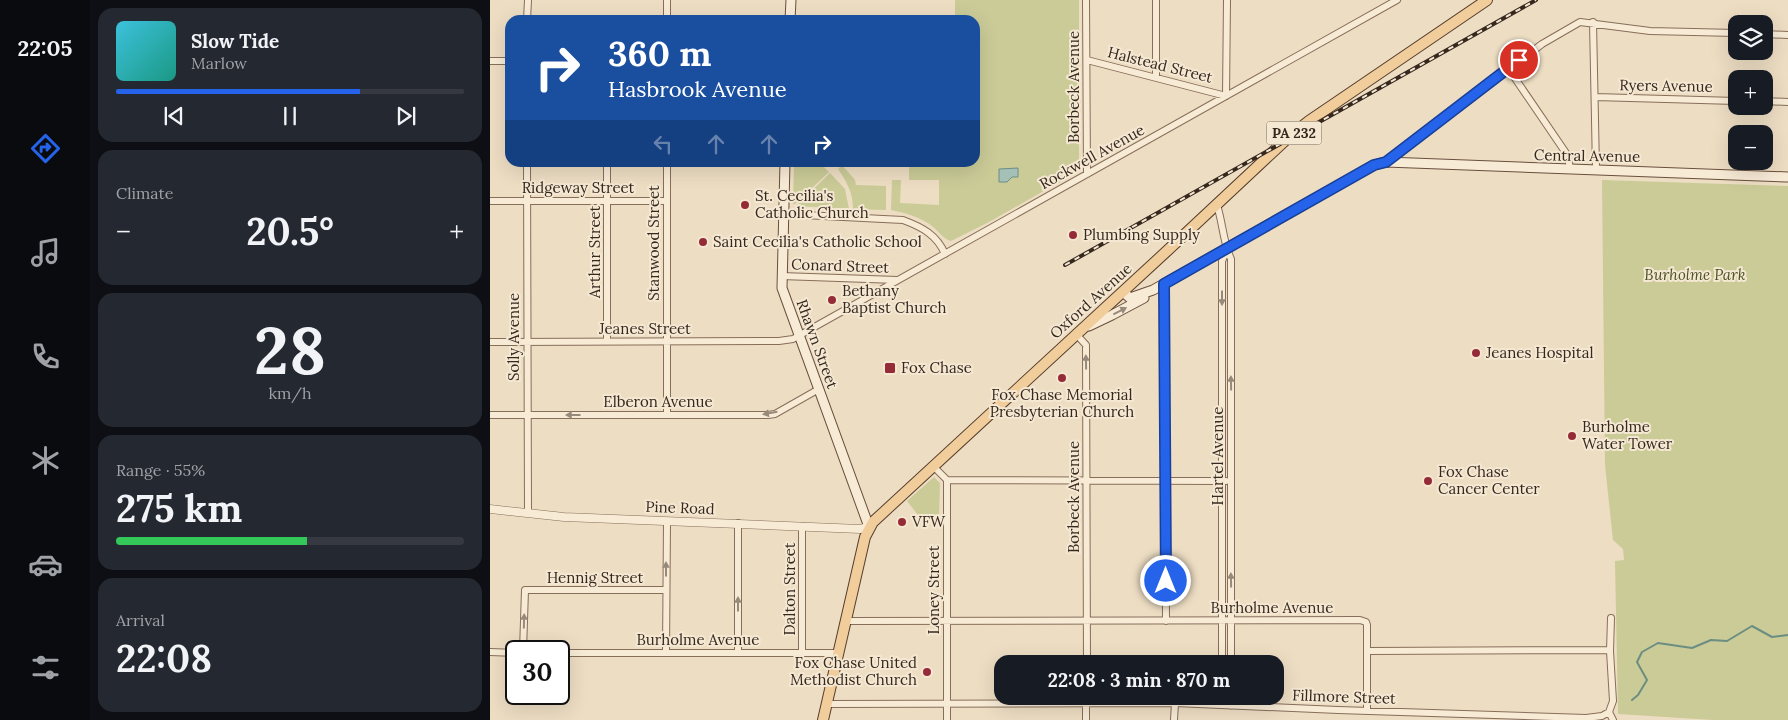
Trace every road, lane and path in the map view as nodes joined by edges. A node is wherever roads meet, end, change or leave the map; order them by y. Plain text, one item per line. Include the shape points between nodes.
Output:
1 (528, 0) edge
2 (666, 0) edge
3 (790, 0) edge
4 (1086, 0) edge
5 (1156, 0) edge
6 (1227, 0) edge
7 (1397, 0) edge
8 (1487, 0) edge
9 (527, 15) edge
10 (666, 15) edge
11 (790, 15) edge
12 (1593, 22) junction
13 (1728, 33) edge
14 (1773, 34) edge
15 (1788, 35) edge
16 (1087, 60) junction
17 (490, 61) edge
18 (505, 61) edge
19 (1508, 68) junction
20 (1156, 76) junction
21 (1226, 96) junction
22 (1594, 97) junction
23 (1728, 101) edge
24 (1773, 101) edge
25 (1788, 102) edge
26 (1386, 162) junction
27 (527, 167) edge
28 (607, 167) edge
29 (667, 167) edge
30 (785, 167) edge
31 (1596, 169) junction
32 (1570, 170) junction
33 (1087, 174) junction
34 (1788, 176) edge
35 (527, 200) junction
36 (607, 200) junction
37 (667, 200) junction
38 (490, 201) edge
39 (1217, 206) junction
40 (784, 214) junction
41 (1227, 250) junction
42 (945, 254) junction
43 (781, 276) junction
44 (899, 280) junction
45 (1164, 284) junction
46 (1153, 290) junction
47 (1123, 292) junction
48 (1080, 331) junction
49 (800, 336) junction
50 (527, 341) junction
51 (607, 341) junction
52 (666, 341) junction
53 (490, 342) edge
54 (819, 388) junction
55 (667, 414) junction
56 (490, 415) edge
57 (527, 415) junction
58 (933, 466) junction
59 (947, 480) junction
60 (1087, 480) junction
61 (1166, 481) junction
62 (1226, 481) junction
63 (490, 509) edge
64 (528, 512) junction
65 (667, 521) junction
66 (738, 523) junction
67 (802, 526) junction
68 (869, 527) junction
69 (666, 590) junction
70 (1611, 618) dead end
71 (947, 620) junction
72 (1222, 620) junction
73 (1232, 620) junction
74 (846, 621) junction
75 (1087, 621) junction
76 (1166, 621) junction
77 (523, 640) edge
78 (1610, 650) junction
79 (1367, 651) junction
80 (490, 652) edge
81 (505, 653) edge
82 (570, 653) edge
83 (666, 653) junction
84 (738, 653) junction
85 (802, 653) junction
86 (838, 653) junction
87 (1087, 655) edge
88 (1222, 655) edge
89 (1231, 655) edge
90 (994, 703) edge
91 (827, 704) junction
92 (946, 704) junction
93 (1086, 705) edge
94 (1175, 705) edge
95 (1206, 705) edge
96 (1222, 706) joint
97 (1231, 706) joint
98 (1367, 710) junction
99 (1609, 712) junction
100 (824, 720) edge
101 (947, 720) edge
102 (1086, 720) edge
103 (1174, 720) edge
104 (1613, 720) edge

1 - 9 street
2 - 10 street
3 - 11 main road
4 - 16 street, Borbeck Avenue
5 - 20 street
6 - 21 street
7 - 21 street, Rockwell Avenue
8 - 39 main road, Oxford Avenue / PA 232 via 1299,129
12 - 13 street via 1650,31
12 - 19 street via 1580,22 1566,28
12 - 22 street
14 - 15 street
16 - 20 street, Halstead Street
16 - 33 street, Borbeck Avenue
17 - 18 street
19 - 26 street
19 - 32 street via 1568,156
20 - 21 street, Halstead Street
21 - 33 street, Rockwell Avenue
22 - 23 street, Ryers Avenue
22 - 31 street
24 - 25 street
26 - 32 main road, Central Avenue
26 - 41 main road via 1374,165
27 - 35 street, Solly Avenue
28 - 36 street, Arthur Street
29 - 37 street, Stanwood Street
30 - 40 main road, Rhawn Street
31 - 32 main road, Central Avenue
31 - 34 main road, Central Avenue
33 - 42 street, Rockwell Avenue
35 - 36 street, Ridgeway Street
35 - 38 street, Ridgeway Street
35 - 50 street, Solly Avenue
36 - 37 street, Ridgeway Street
36 - 51 street, Arthur Street
37 - 52 street, Stanwood Street
39 - 41 street, Hartel Avenue
39 - 47 main road, Oxford Avenue / PA 232
40 - 42 street via 903,220 931,234
40 - 43 main road, Rhawn Street
41 - 45 main road
41 - 62 street, Hartel Avenue via 1231,259
42 - 44 street, Rockwell Avenue
43 - 44 street, Conard Street
43 - 49 main road, Rhawn Street via 782,288
44 - 49 street, Rockwell Avenue
45 - 46 main road
45 - 61 street
46 - 47 main road via 1132,298
48 -> 46 main road via 1139,301
47 - 48 main road, Oxford Avenue / PA 232
48 - 58 main road, Oxford Avenue / PA 232
60 -> 48 street, Borbeck Avenue via 1086,345
49 - 52 street, Jeanes Street via 779,341
49 - 54 main road, Rhawn Street
50 - 51 street, Jeanes Street
50 - 53 street, Jeanes Street
50 - 57 street, Solly Avenue
51 - 52 street, Jeanes Street
52 - 55 street, Stanwood Street
54 -> 55 street, Elberon Avenue via 783,410 768,415
54 - 68 main road, Rhawn Street
55 -> 57 street, Elberon Avenue
56 - 57 street, Elberon Avenue
57 - 64 street, Solly Avenue
58 - 59 street
58 - 68 main road, Oxford Avenue / PA 232
59 - 60 street
59 - 71 street, Loney Street
60 - 61 street
60 - 75 street, Borbeck Avenue
61 - 62 street
61 - 76 street
62 - 72 street, Hartel Avenue
73 -> 62 street, Hartel Avenue
63 - 64 street, Pine Road
64 - 65 street, Pine Road
65 - 66 street, Pine Road
69 -> 65 street
66 - 67 street, Pine Road
84 -> 66 street
67 - 68 street, Pine Road
67 - 85 street, Dalton Street
68 - 74 main road, Oxford Avenue / PA 232
77 -> 69 street, Hennig Street via 525,590
69 - 83 street
70 - 78 street
71 - 74 street, Burholme Avenue
71 - 75 street, Burholme Avenue
71 - 92 street, Loney Street
72 - 73 street, Burholme Avenue
72 - 76 street, Burholme Avenue
72 - 88 street, Hartel Avenue
73 - 79 street, Burholme Avenue via 1360,620 1367,625
73 - 89 street, Hartel Avenue
74 - 86 main road, Oxford Avenue / PA 232
75 - 76 street, Burholme Avenue
75 - 87 street, Borbeck Avenue
78 - 79 street
78 - 99 street via 1613,701
79 - 98 street
80 - 81 street
82 - 83 street, Burholme Avenue
83 - 84 street, Burholme Avenue
84 - 85 street, Burholme Avenue
85 - 86 street, Burholme Avenue
86 - 91 main road, Oxford Avenue / PA 232
90 - 92 street, Fillmore Street
91 - 92 street, Fillmore Street
91 - 100 main road, PA 232
92 - 101 street, Loney Street
93 - 102 street
94 - 103 street
95 - 96 street, Fillmore Street
96 - 97 street, Fillmore Street
97 - 98 street, Fillmore Street
98 - 99 street, Fillmore Street via 1586,718
99 - 104 street

